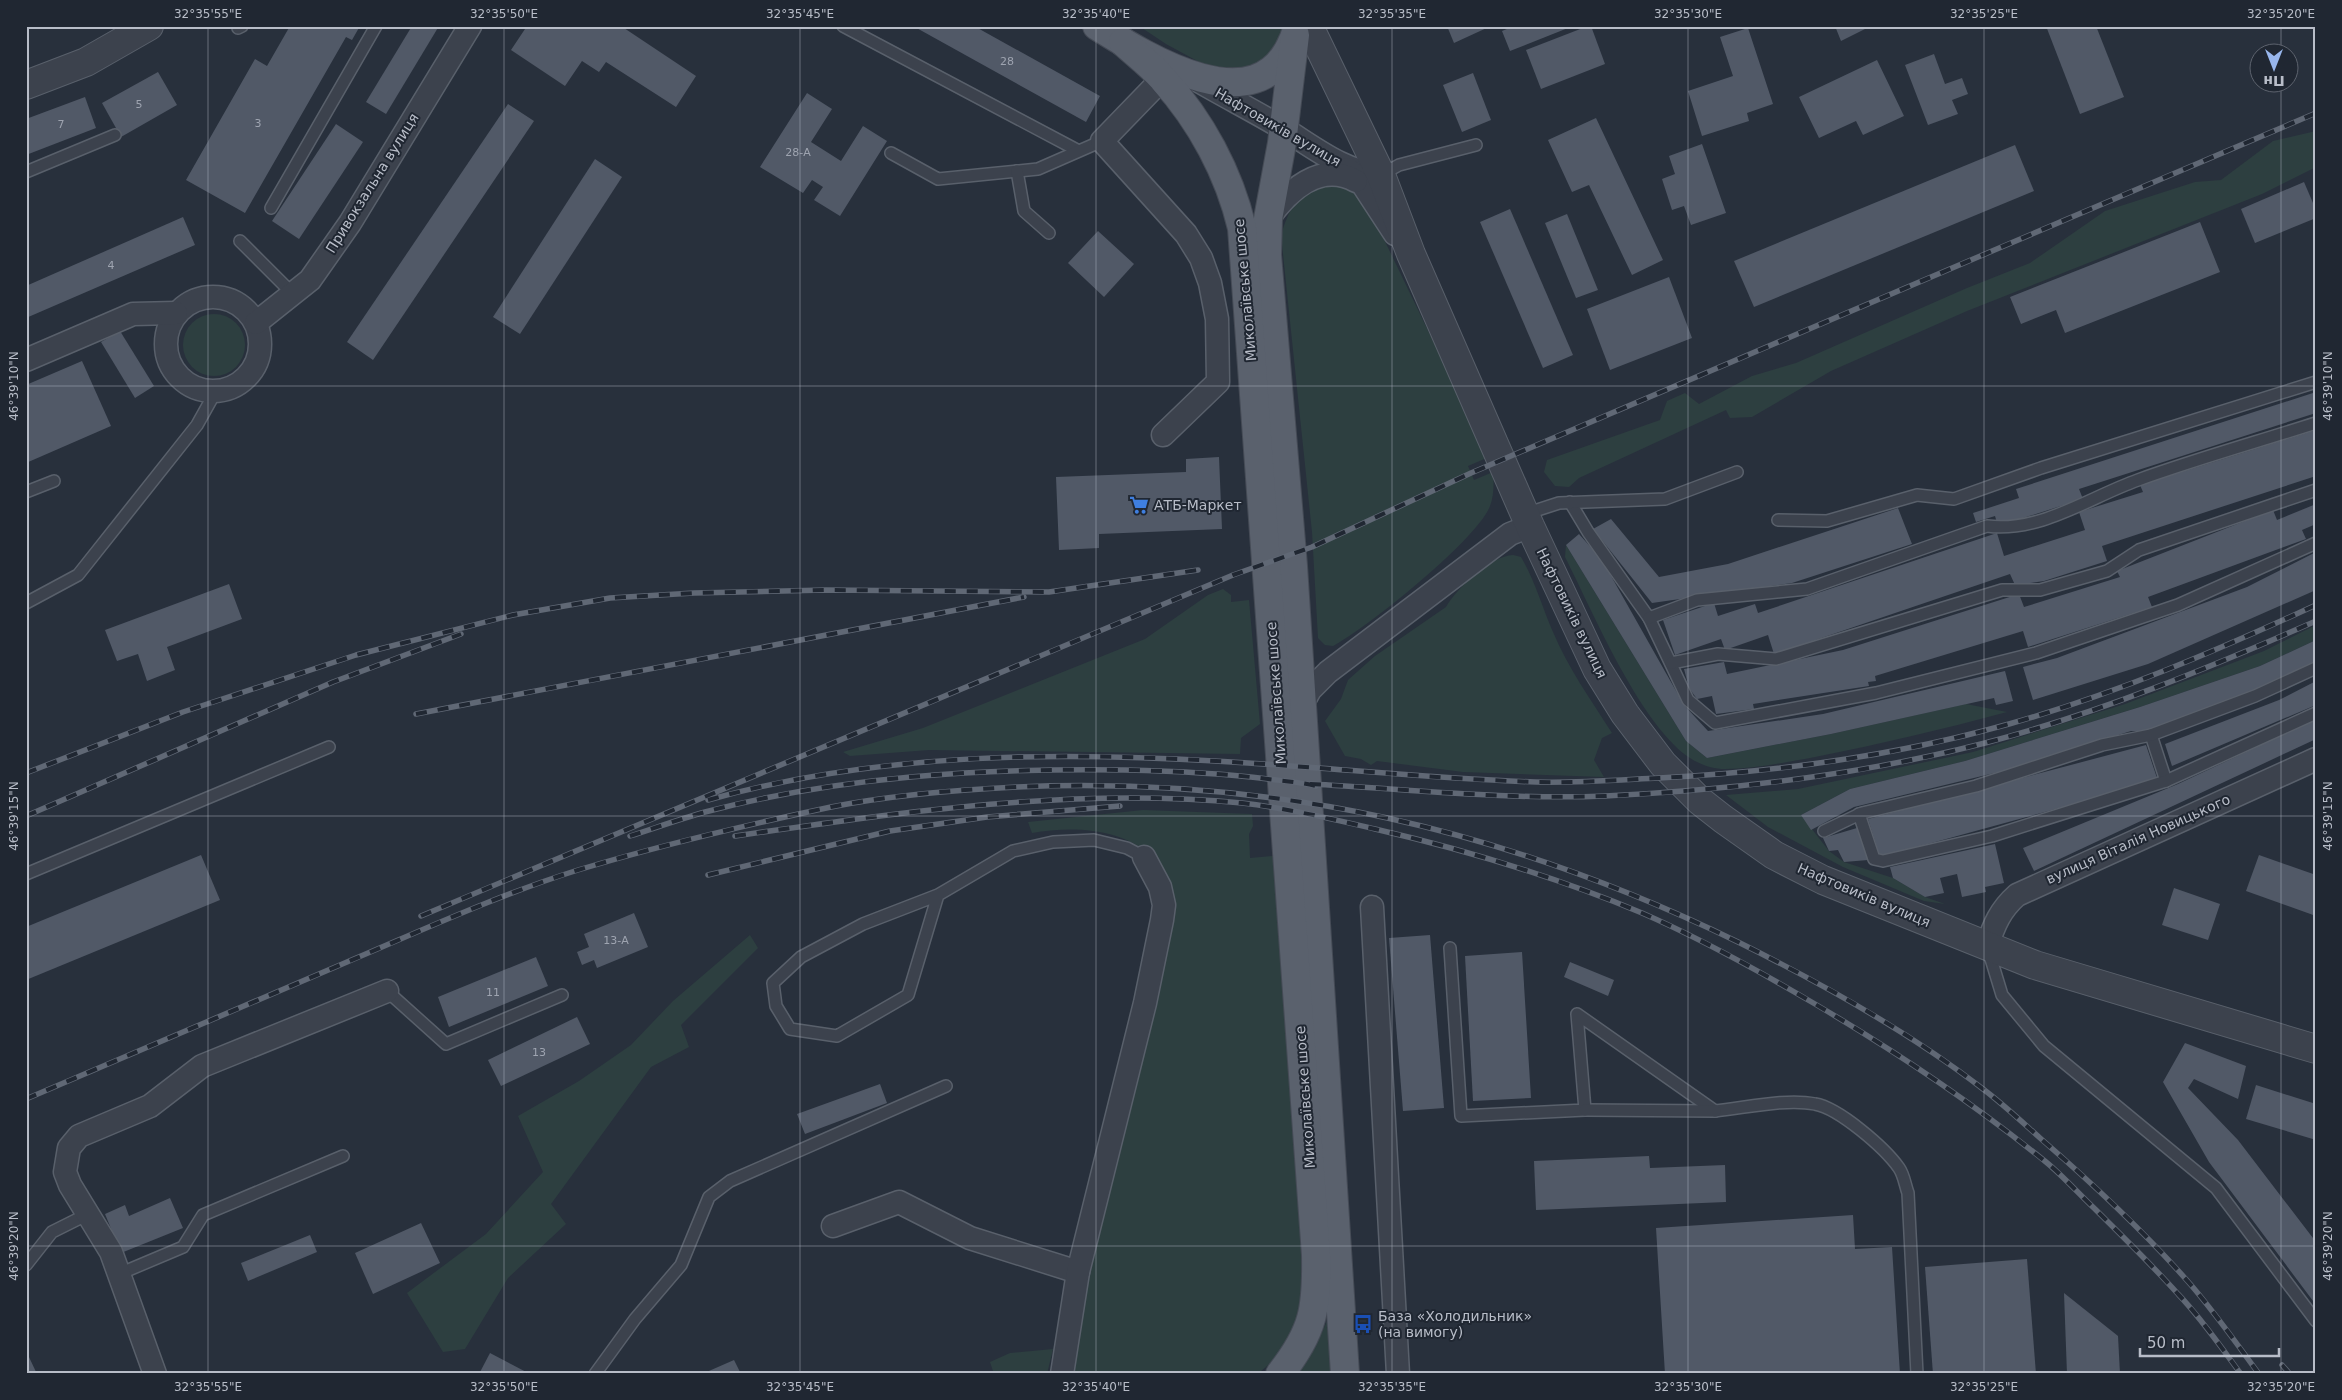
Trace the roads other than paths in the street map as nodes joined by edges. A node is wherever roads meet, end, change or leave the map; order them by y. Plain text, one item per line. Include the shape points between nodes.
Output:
1 (149, 26) edge
2 (238, 26) edge
3 (242, 26) edge
4 (376, 26) edge
5 (470, 26) edge
6 (843, 26) edge
7 (1097, 26) edge
8 (1300, 29) edge
9 (1171, 74) junction
10 (26, 85) edge
11 (1284, 129) junction
12 (115, 135) dead end
13 (1102, 141) junction
14 (1476, 145) dead end
15 (1077, 150) junction
16 (891, 153) dead end
17 (1017, 171) junction
18 (26, 172) edge
19 (1372, 180) junction
20 (271, 208) dead end
21 (1268, 219) junction
22 (1049, 232) dead end
23 (240, 241) dead end
24 (293, 294) junction
25 (176, 313) junction
26 (256, 323) junction
27 (26, 360) edge
28 (2316, 382) edge
29 (216, 391) junction
30 (2316, 423) edge
31 (1163, 435) dead end
32 (1738, 472) dead end
33 (54, 481) dead end
34 (2316, 490) edge
35 (26, 492) edge
36 (1570, 502) junction
37 (1528, 520) junction
38 (1778, 520) dead end
39 (2316, 543) edge
40 (26, 603) edge
41 (1649, 618) junction
42 (1671, 663) junction
43 (2316, 668) edge
44 (1301, 706) junction
45 (2316, 713) edge
46 (2151, 735) junction
47 (329, 747) dead end
48 (2316, 759) edge
49 (2166, 781) junction
50 (1859, 814) junction
51 (1824, 831) dead end
52 (1144, 857) joint
53 (26, 874) edge
54 (938, 895) junction
55 (1372, 907) dead end
56 (1987, 946) junction
57 (1450, 948) dead end
58 (387, 991) joint
59 (562, 995) dead end
60 (2316, 1050) edge
61 (946, 1086) dead end
62 (1585, 1110) junction
63 (1716, 1111) junction
64 (343, 1156) dead end
65 (88, 1214) junction
66 (833, 1226) dead end
67 (26, 1265) edge
68 (1078, 1272) junction
69 (119, 1274) junction
70 (2316, 1321) edge
71 (155, 1374) edge
72 (595, 1374) edge
73 (1062, 1374) edge
74 (1280, 1374) edge
75 (1345, 1374) edge
76 (1398, 1374) edge
77 (1917, 1374) edge

1 - 10 street via 86,62
2 - 3 lane
4 - 20 lane
5 - 24 street, Привокзальна вулиця via 350,223 310,280
6 - 15 lane
7 - 9 main road, Миколаївське шосе
8 - 9 main road via 1279,64 1252,80 1226,84
8 - 11 main road, Миколаївське шосе
8 - 19 street, Нафтовиків вулиця
9 - 11 street, Нафтовиків вулиця
9 - 13 street
9 - 74 main road, Миколаївське шосе via 1226,175 1242,228 1316,1255 1314,1311 1295,1355
11 - 19 street, Нафтовиків вулиця via 1346,167 1368,174
11 - 21 main road, Миколаївське шосе
12 - 18 lane
13 - 15 lane
13 - 31 street via 1186,234 1201,258 1210,283 1216,319 1218,382
14 - 19 lane via 1399,165
15 - 17 lane via 1038,169
16 - 17 lane via 938,179
17 - 22 lane via 1024,211
19 - 21 street via 1335,173 1321,175 1295,188
19 - 37 street, Нафтовиків вулиця via 1411,254
21 - 44 main road, Миколаївське шосе
23 - 24 lane
24 - 26 street, Привокзальна вулиця
25 - 26 street via 203,297 219,297 234,301
25 - 27 street via 133,314
25 - 29 street via 168,327 165,342 167,358 174,372 200,390
26 - 29 street via 260,345 254,367 244,379
28 - 38 lane via 2041,468 1954,499 1917,495 1827,522
29 - 40 lane via 197,425 78,575
30 - 41 lane via 2137,480 2066,512 2006,529 1987,526 1807,589 1697,600
32 - 36 lane via 1665,498
33 - 35 lane
34 - 42 lane via 2139,550 2107,571 2040,590 2002,590 1776,659 1718,654
36 - 37 lane via 1559,502
36 - 41 lane
37 - 44 street via 1328,672 1310,690
37 - 56 street, Нафтовиків вулиця via 1601,677 1663,764 1700,801 1774,855 1823,880
39 - 42 lane via 2178,605 2036,653 1876,693 1715,723 1688,700
41 - 42 lane
43 - 46 lane via 2255,696
44 - 75 main road, Миколаївське шосе
45 - 49 lane
46 - 49 lane
46 - 50 lane via 2102,745 1976,786
47 - 53 lane
48 - 56 street, вулиця Віталія Новицького via 2017,895 2003,907
49 - 50 lane via 1992,836 1883,861 1874,859
50 - 51 lane
52 - 54 lane via 1126,848 1094,840 1053,842 1013,851
52 - 68 street via 1160,887 1164,905 1145,1003
54 - 54 lane via 863,924 801,957 773,984 776,1006 790,1029 837,1036 908,995
55 - 76 street
56 - 60 street, Нафтовиків вулиця via 2035,965
56 - 70 lane via 2002,995 2044,1046 2216,1188
57 - 62 lane via 1461,1116
58 - 59 lane via 446,1044
58 - 65 street via 202,1066 150,1106 78,1136 69,1148 65,1172
61 - 72 lane via 730,1181 710,1197 681,1265
62 - 63 lane
62 - 63 lane via 1577,1014
63 - 77 lane via 1792,1103 1815,1104 1838,1114 1885,1152 1900,1170 1908,1193
64 - 69 lane via 203,1215 183,1247
65 - 67 lane via 52,1232
65 - 69 street via 111,1252
66 - 68 street via 899,1202 970,1238
68 - 73 street
69 - 71 street

